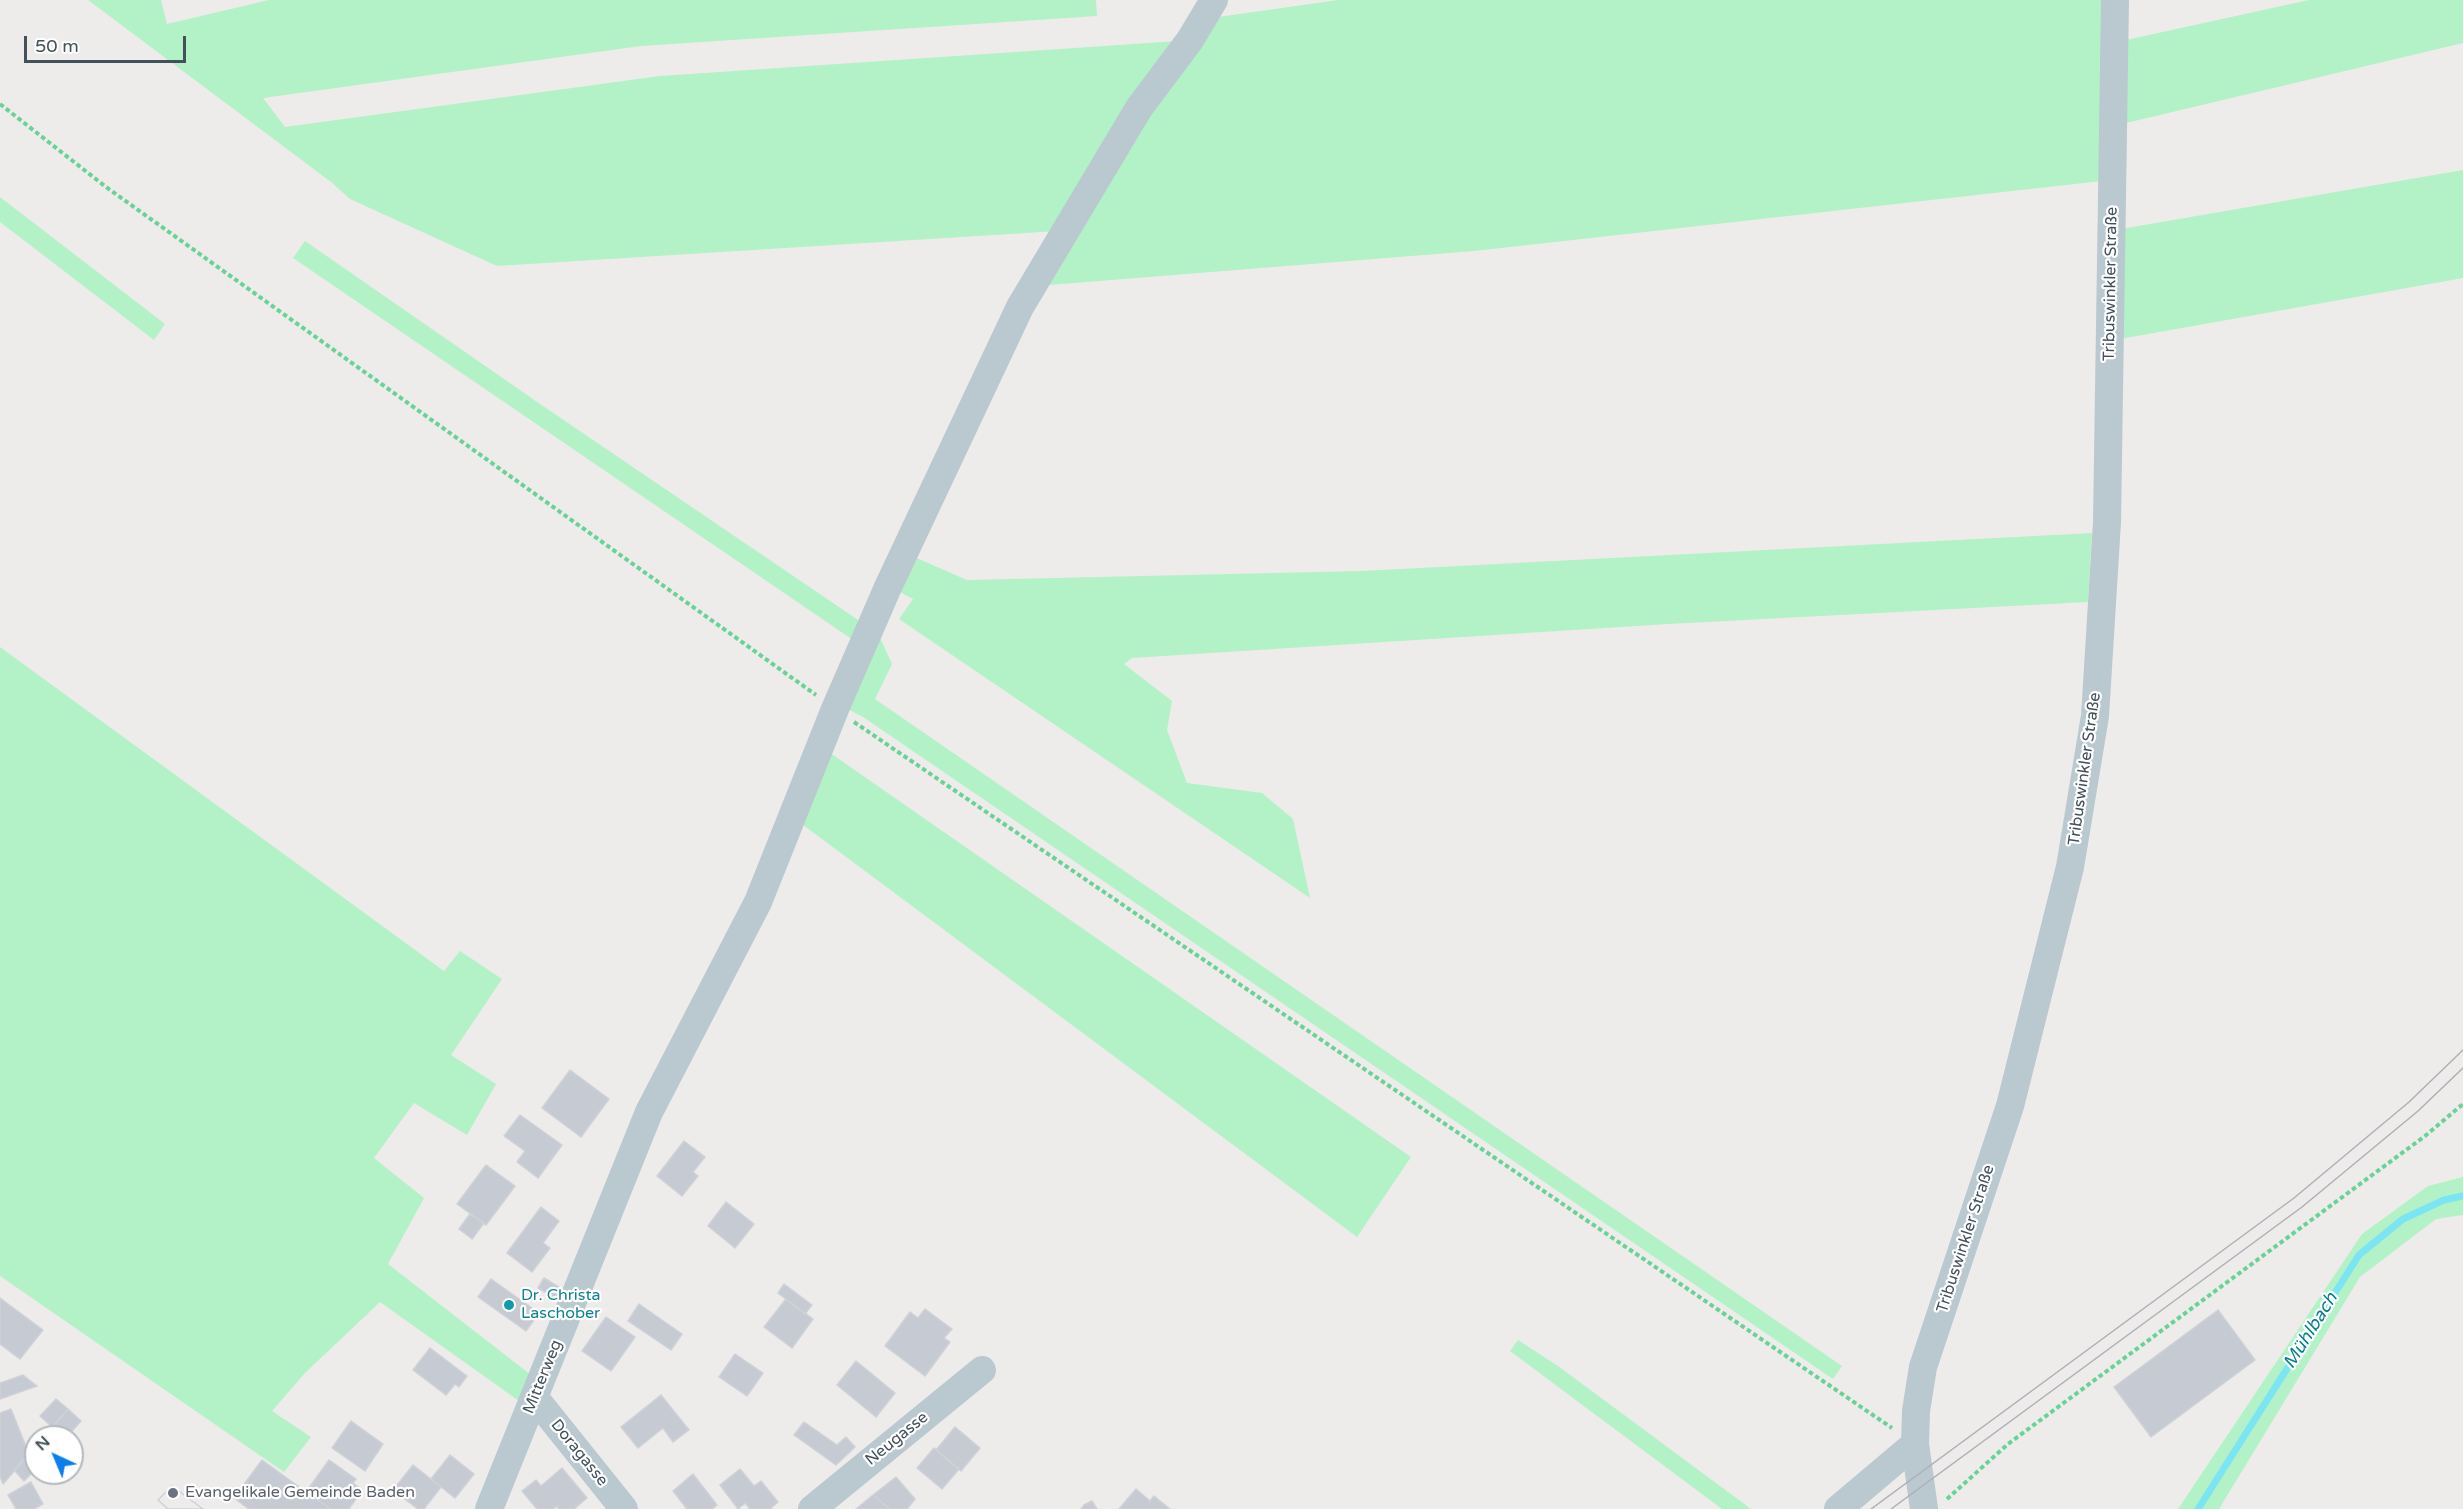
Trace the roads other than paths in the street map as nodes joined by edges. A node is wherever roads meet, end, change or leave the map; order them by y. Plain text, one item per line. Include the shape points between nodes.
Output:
1 (1214, 0) edge
2 (2115, 0) edge
3 (982, 1370) dead end
4 (535, 1398) junction
5 (1915, 1444) junction
6 (1934, 1505) edge
7 (489, 1509) edge
8 (624, 1509) edge
9 (812, 1509) edge
10 (1838, 1509) edge

1 - 4 street, Mitterweg via 1190,40 1139,108 1020,307 888,587 758,902 649,1112
2 - 5 street, Tribuswinkler Straße via 2107,522 2095,716 2070,867 2010,1106 1923,1367
3 - 9 street, Neugasse
4 - 7 street, Mitterweg
4 - 8 street, Doragasse
5 - 6 street, Tribuswinkler Straße
5 - 10 street

